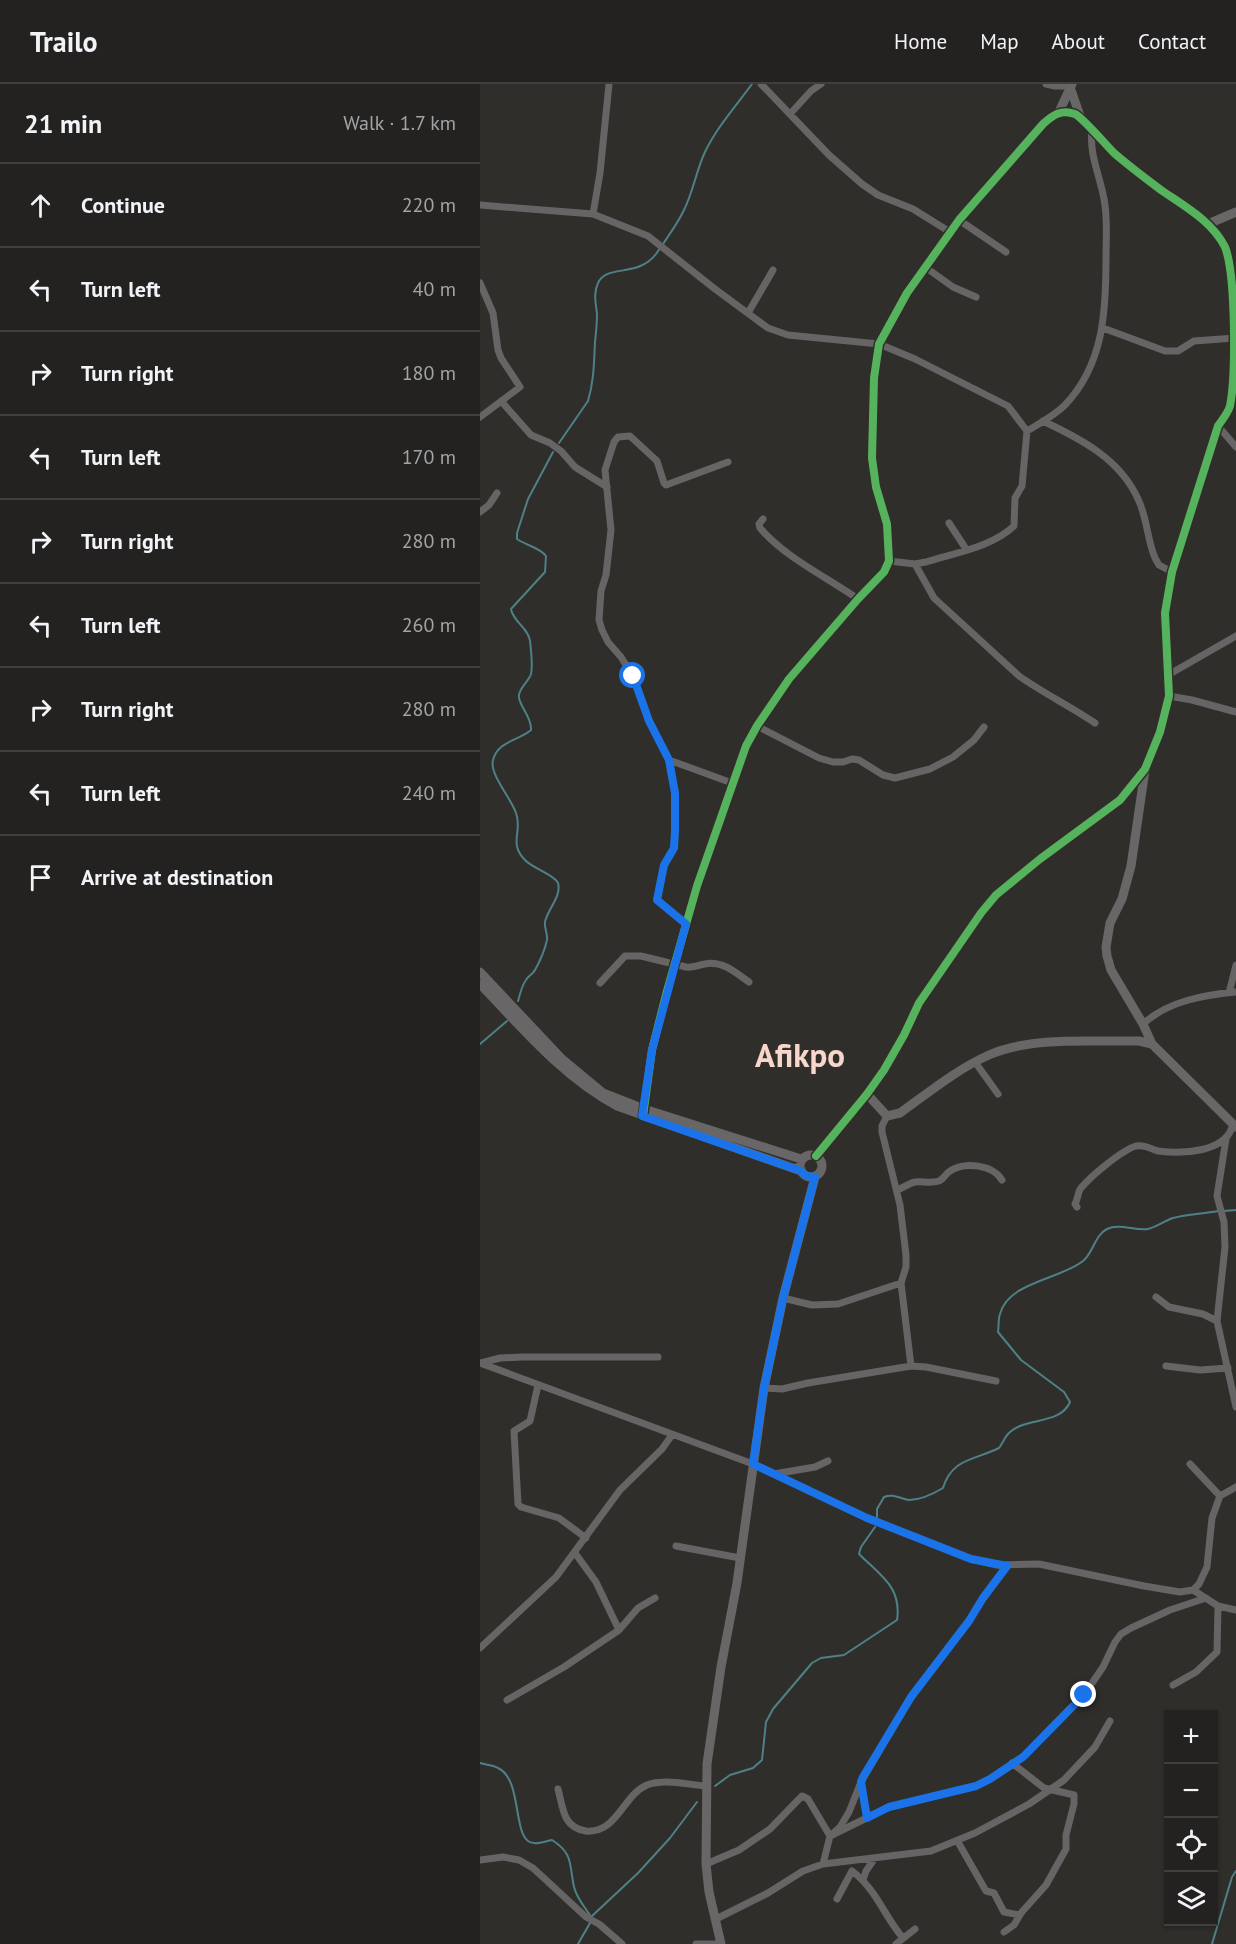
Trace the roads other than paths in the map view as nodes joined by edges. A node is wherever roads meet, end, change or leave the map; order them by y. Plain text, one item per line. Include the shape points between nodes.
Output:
1 (609, 84) edge
2 (761, 84) edge
3 (821, 84) edge
4 (1046, 84) edge
5 (1071, 86) edge
6 (1059, 112) junction
7 (790, 114) junction
8 (1080, 116) junction
9 (1092, 131) junction
10 (480, 205) edge
11 (1236, 212) edge
12 (593, 214) junction
13 (959, 220) junction
14 (1208, 225) junction
15 (950, 232) junction
16 (1006, 252) dead end
17 (1234, 261) edge
18 (925, 267) junction
19 (772, 270) dead end
20 (480, 283) edge
21 (976, 297) dead end
22 (748, 313) junction
23 (1103, 328) junction
24 (1235, 338) edge
25 (879, 344) junction
26 (501, 401) junction
27 (480, 417) edge
28 (1043, 421) junction
29 (1218, 426) junction
30 (1027, 431) junction
31 (1236, 447) edge
32 (728, 462) dead end
33 (607, 487) junction
34 (497, 493) dead end
35 (480, 512) edge
36 (764, 519) dead end
37 (949, 524) dead end
38 (966, 549) junction
39 (889, 561) junction
40 (915, 564) junction
41 (1172, 572) junction
42 (858, 599) junction
43 (1236, 636) edge
44 (1168, 675) junction
45 (1169, 696) junction
46 (1236, 712) edge
47 (1095, 723) dead end
48 (757, 726) junction
49 (984, 727) dead end
50 (669, 760) junction
51 (1145, 769) junction
52 (732, 783) junction
53 (1122, 798) junction
54 (1141, 801) junction
55 (686, 924) junction
56 (674, 965) junction
57 (1236, 965) edge
58 (480, 972) edge
59 (749, 982) dead end
60 (600, 983) dead end
61 (480, 984) edge
62 (1233, 992) edge
63 (1143, 1024) junction
64 (1129, 1041) junction
65 (1152, 1044) junction
66 (975, 1062) junction
67 (867, 1094) junction
68 (998, 1094) dead end
69 (643, 1112) junction
70 (887, 1116) junction
71 (1234, 1125) edge
72 (1226, 1139) junction
73 (816, 1156) junction
74 (801, 1160) junction
75 (801, 1171) junction
76 (815, 1177) junction
77 (1002, 1180) dead end
78 (897, 1190) junction
79 (1077, 1208) dead end
80 (901, 1283) junction
81 (1156, 1297) dead end
82 (783, 1298) junction
83 (1217, 1321) junction
84 (658, 1357) dead end
85 (480, 1363) edge
86 (911, 1366) junction
87 (1166, 1366) dead end
88 (1228, 1368) junction
89 (996, 1381) dead end
90 (538, 1385) junction
91 (764, 1388) junction
92 (1236, 1407) edge
93 (672, 1435) junction
94 (828, 1461) dead end
95 (753, 1464) junction
96 (1190, 1464) dead end
97 (774, 1474) junction
98 (1236, 1488) edge
99 (1220, 1496) junction
100 (586, 1538) junction
101 (676, 1546) dead end
102 (575, 1553) junction
103 (740, 1558) junction
104 (1007, 1566) junction
105 (1193, 1590) junction
106 (655, 1598) dead end
107 (1206, 1598) junction
108 (1218, 1606) junction
109 (1236, 1610) edge
110 (619, 1630) junction
111 (480, 1648) edge
112 (1173, 1685) dead end
113 (507, 1700) dead end
114 (1110, 1720) dead end
115 (1012, 1763) junction
116 (861, 1782) junction
117 (707, 1786) junction
118 (1051, 1788) junction
119 (558, 1789) dead end
120 (867, 1818) junction
121 (830, 1836) junction
122 (958, 1842) junction
123 (875, 1858) junction
124 (480, 1860) edge
125 (853, 1861) junction
126 (706, 1864) junction
127 (823, 1864) junction
128 (852, 1871) junction
129 (863, 1880) junction
130 (837, 1899) dead end
131 (1019, 1915) junction
132 (716, 1920) junction
133 (915, 1929) dead end
134 (1004, 1932) dead end
135 (903, 1938) junction
136 (622, 1944) edge
137 (696, 1944) edge
138 (716, 1944) edge
139 (721, 1944) edge
140 (896, 1944) edge

1 - 12 street
2 - 7 street
3 - 7 street
4 - 5 street
5 - 6 street
5 - 8 street
6 - 8 street
6 - 13 street via 1043,124
7 - 15 street via 862,184
8 - 9 street
9 - 14 street via 1134,169
9 - 23 street via 1108,226
10 - 12 street
11 - 14 street
12 - 22 street via 648,237
13 - 15 street
13 - 16 street
14 - 17 street
15 - 18 street
17 - 24 street
18 - 21 street via 953,287
18 - 25 street
19 - 22 street
20 - 26 street via 493,313 501,358 520,387
22 - 25 street via 768,328 788,336
23 - 24 street via 1165,351 1178,351 1194,341
23 - 28 street via 1098,352 1081,382 1065,405
24 - 29 street via 1230,409
25 - 30 street via 1008,406
25 - 39 street via 872,458 887,524
26 - 27 street
26 - 33 street via 531,435 550,443 575,467
28 - 30 street
28 - 41 street via 1107,457 1139,501 1159,565
29 - 31 street
29 - 41 street
30 - 38 street via 1014,526 1006,534
32 - 33 street via 666,485 657,461 630,436 618,437 605,471
33 - 50 street via 611,530 599,620 608,642 633,676 649,721
34 - 35 street
36 - 42 street via 760,528 775,544
37 - 38 street
38 - 40 street
39 - 40 street
39 - 42 street via 884,572
40 - 47 street via 934,598 1019,676
41 - 44 street via 1165,613
42 - 48 street via 789,679
43 - 44 street
44 - 45 street
45 - 46 street
45 - 51 street
48 - 49 street via 819,758 859,760 895,778 930,769 953,757
48 - 52 street
50 - 52 street
50 - 55 street via 675,793 675,831 657,900
51 - 53 street
51 - 54 street
52 - 55 street
53 - 54 street via 1133,796
53 - 67 street via 1040,859 988,904 919,1003
54 - 63 street via 1131,866 1110,923 1106,947 1111,970
55 - 56 street
56 - 59 street via 693,968 722,964
56 - 60 street via 625,956
56 - 69 street via 652,1050
57 - 62 street
58 - 69 street via 562,1059 603,1093
61 - 69 street via 579,1082 617,1106
62 - 63 street via 1192,998 1158,1012
63 - 64 street
63 - 65 street
64 - 65 street
64 - 66 street via 1048,1043 999,1051
65 - 71 street
66 - 68 street
66 - 70 street via 900,1113
67 - 70 street
67 - 73 street
69 - 74 street
69 - 75 street
70 - 78 street via 882,1132
71 - 72 street
72 - 79 street via 1179,1154 1135,1146 1081,1188
72 - 83 street via 1217,1196 1225,1247
73 - 74 street via 807,1155
73 - 76 street via 822,1170
74 - 75 street
75 - 76 street
76 - 82 street
77 - 78 street via 991,1168 968,1167 949,1172 942,1180 915,1182
78 - 80 street via 906,1255
80 - 82 street via 838,1304 812,1305
80 - 86 street
81 - 83 street via 1169,1307
82 - 91 street
83 - 88 street
84 - 85 street via 522,1357
85 - 90 street
86 - 89 street
86 - 91 street via 782,1389
87 - 88 street via 1200,1371
88 - 92 street
90 - 93 street
90 - 100 street via 530,1421 514,1431 518,1504 559,1518
91 - 95 street
93 - 95 street
93 - 100 street via 620,1490
94 - 97 street
95 - 97 street
95 - 103 street
96 - 99 street
97 - 104 street via 867,1518 971,1559
98 - 99 street
99 - 105 street via 1212,1518 1206,1567
100 - 102 street
101 - 103 street
102 - 110 street via 596,1582
102 - 111 street via 534,1600
103 - 117 street via 714,1712
104 - 105 street via 1039,1564 1144,1586 1180,1592
104 - 116 street via 911,1697
105 - 107 street
106 - 110 street via 638,1608
107 - 108 street
107 - 115 street via 1121,1634 1084,1695 1039,1742
108 - 109 street
108 - 112 street via 1217,1652 1196,1672
110 - 113 street
114 - 118 street via 1095,1747 1064,1780
115 - 118 street via 1044,1788
115 - 120 street via 976,1786 889,1807
116 - 120 street
116 - 121 street via 849,1812
117 - 119 street via 662,1782 646,1786 614,1820 601,1829 589,1831 569,1824
117 - 126 street
118 - 122 street
118 - 131 street via 1074,1795 1066,1850 1046,1885
120 - 121 street
121 - 126 street via 808,1799 801,1796 770,1829 739,1850
121 - 127 street
122 - 123 street via 931,1851
122 - 131 street via 986,1891 994,1893 1004,1912
123 - 125 street
123 - 129 street
124 - 136 street via 503,1857 533,1868
125 - 127 street
125 - 128 street
126 - 132 street
127 - 132 street via 803,1871
128 - 129 street
128 - 130 street
129 - 135 street
131 - 134 street
132 - 139 street
133 - 135 street
135 - 140 street
137 - 138 street

